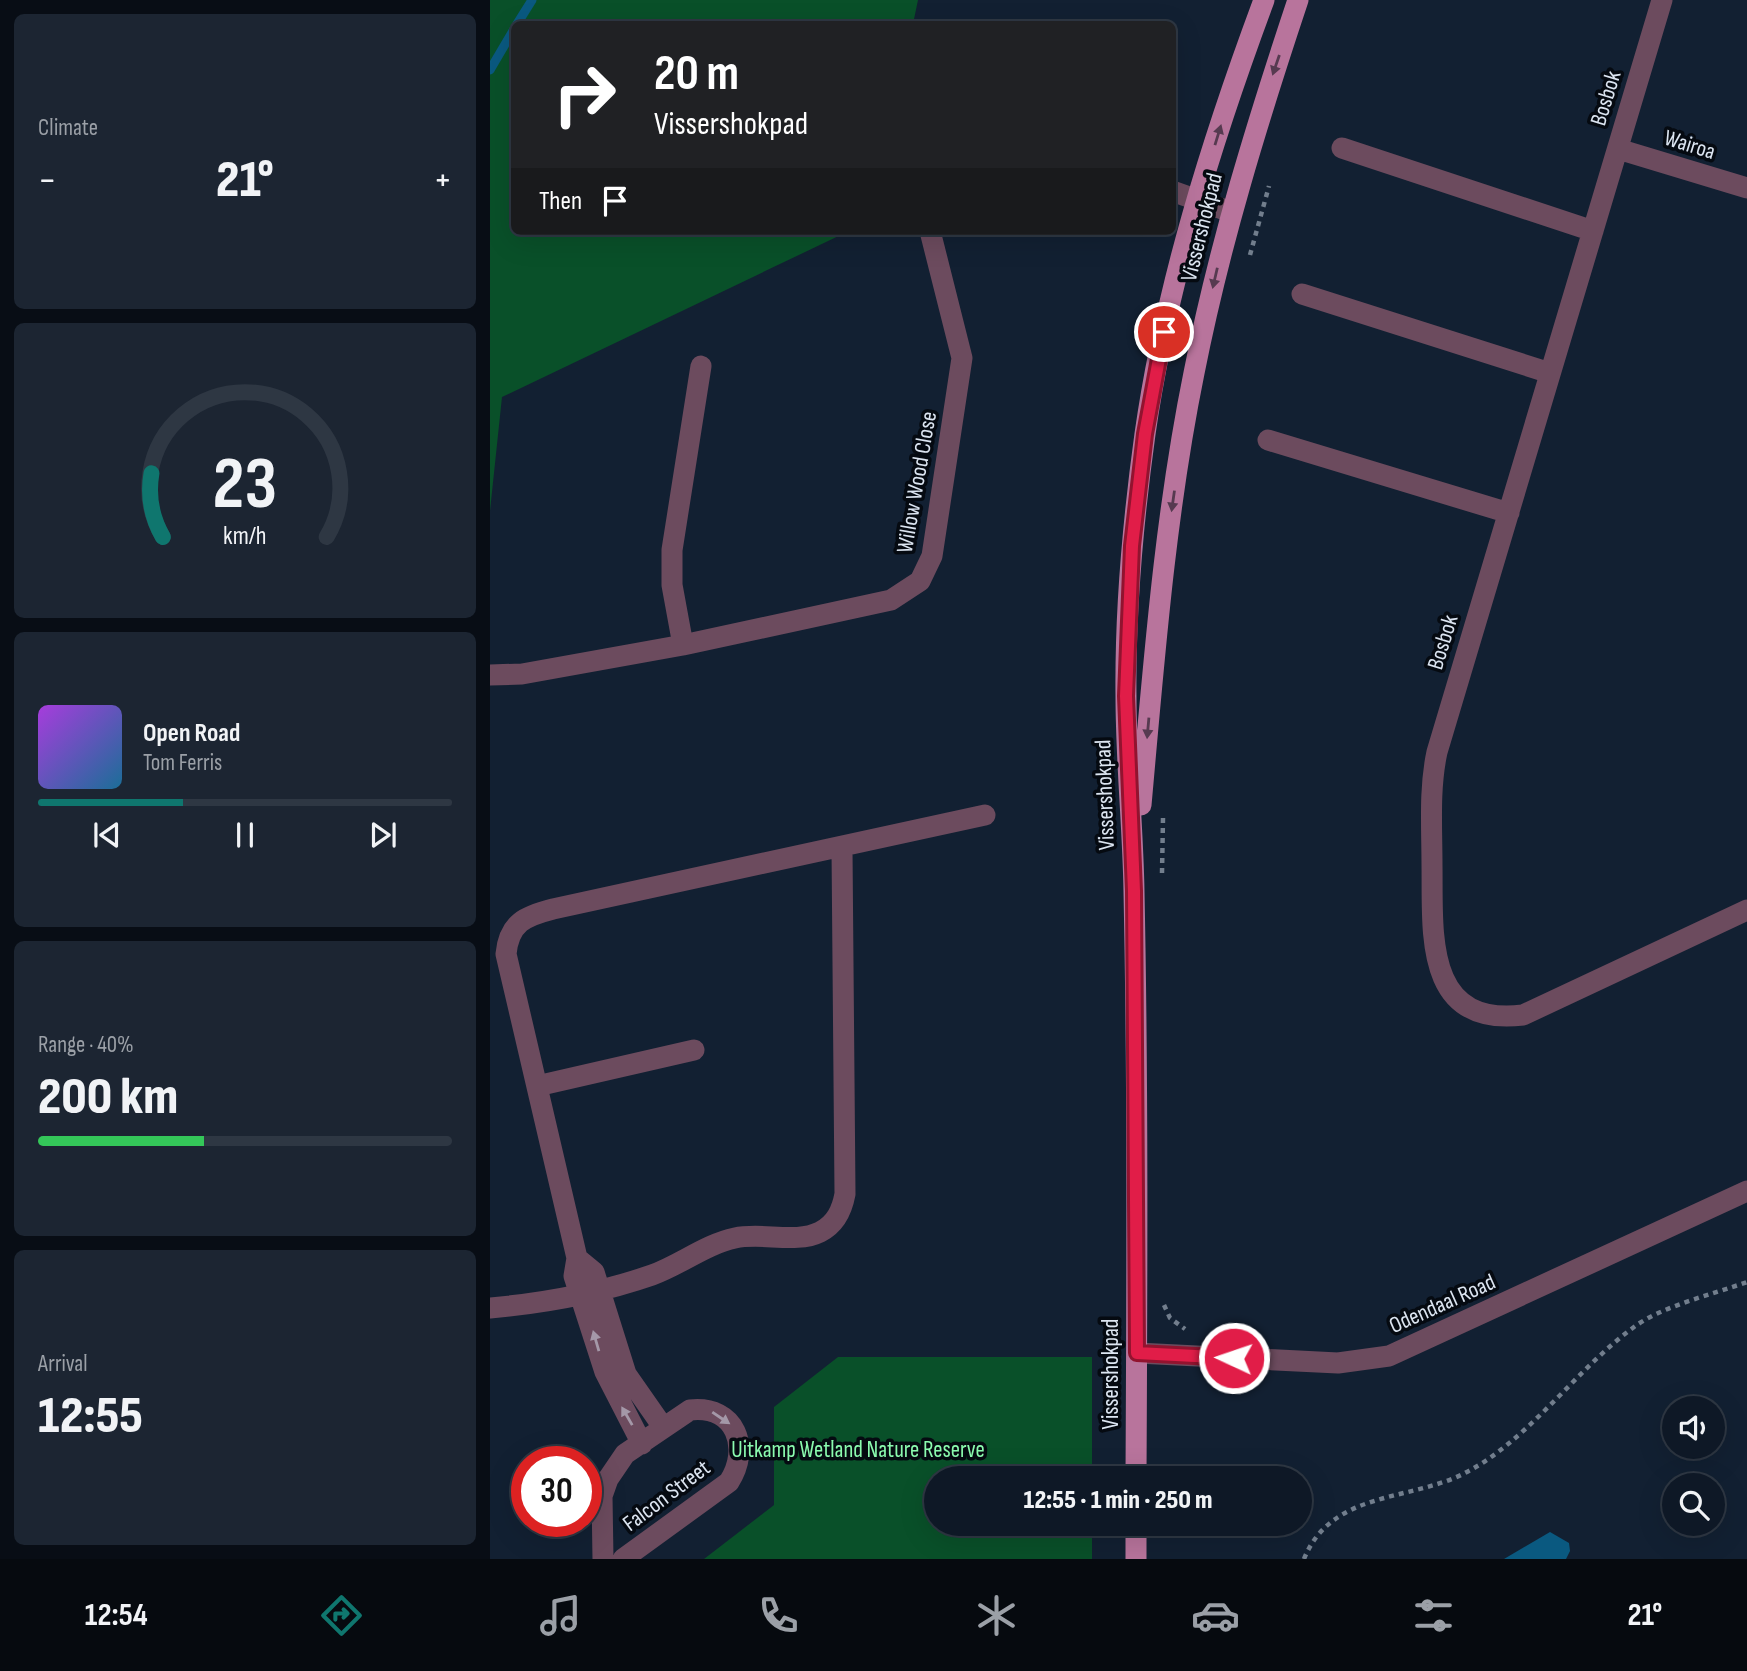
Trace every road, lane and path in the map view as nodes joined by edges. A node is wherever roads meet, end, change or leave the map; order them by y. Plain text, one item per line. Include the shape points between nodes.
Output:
1 (1264, 0) edge
2 (1298, 0) edge
3 (1662, 0) edge
4 (1342, 148) dead end
5 (1618, 149) junction
6 (1271, 175) dead end
7 (1747, 188) edge
8 (1176, 192) edge
9 (1198, 200) junction
10 (1231, 212) junction
11 (1593, 231) junction
12 (931, 235) edge
13 (1247, 262) dead end
14 (1302, 294) dead end
15 (701, 366) dead end
16 (1550, 373) junction
17 (1268, 440) dead end
18 (1508, 513) junction
19 (683, 645) junction
20 (490, 675) edge
21 (1163, 807) dead end
22 (985, 816) dead end
23 (842, 849) junction
24 (1162, 887) dead end
25 (1134, 891) junction
26 (1747, 910) edge
27 (694, 1050) dead end
28 (537, 1086) junction
29 (1747, 1191) edge
30 (1747, 1282) edge
31 (591, 1293) junction
32 (1162, 1296) dead end
33 (490, 1308) edge
34 (1189, 1331) dead end
35 (1137, 1353) junction
36 (619, 1380) junction
37 (663, 1427) junction
38 (642, 1444) junction
39 (1136, 1466) edge
40 (1136, 1536) edge
41 (603, 1559) edge
42 (623, 1559) edge
43 (1136, 1559) edge
44 (1304, 1559) edge

9 -> 1 main road, Vissershokpad
2 -> 10 main road, Vissershokpad
3 - 5 street, Bosbok
4 - 11 street
5 - 7 street, Wairoa
5 - 11 street, Bosbok
6 - 13 path
8 - 9 street
9 - 10 street
9 - 25 main road, Vissershokpad via 1158,358 1132,546 1126,696
10 -> 25 main road, Vissershokpad via 1193,374 1173,497
11 - 16 street, Bosbok
12 - 19 street, Willow Wood Close via 959,339 961,371 932,556 920,581 891,600
14 - 16 street
15 - 19 street via 672,550 672,585
16 - 18 street, Bosbok
17 - 18 street
18 - 26 street, Bosbok via 1432,775 1433,949 1444,981 1460,999 1481,1011 1523,1015
19 - 20 street, Willow Wood Close via 522,674
21 - 24 path
22 - 23 street
23 - 28 street via 529,914 518,922 510,932 506,954
23 - 31 street via 842,1211 817,1234 733,1238 654,1274
25 - 35 main road, Vissershokpad
27 - 28 street
28 - 31 street via 577,1258 574,1276
29 - 35 street, Odendaal Road via 1389,1356 1338,1363
30 - 44 path via 1637,1325 1482,1462 1439,1484 1347,1511 1319,1533
31 - 33 street
31 - 36 street
32 - 34 path via 1170,1318
35 - 39 main road, Vissershokpad
36 - 37 street
38 -> 36 street
37 - 38 street, Falcon Street
37 -> 42 street, Falcon Street via 690,1410 711,1412 729,1422 737,1434 738,1467 729,1482
38 - 41 street, Falcon Street via 625,1454 602,1496
40 - 43 main road

